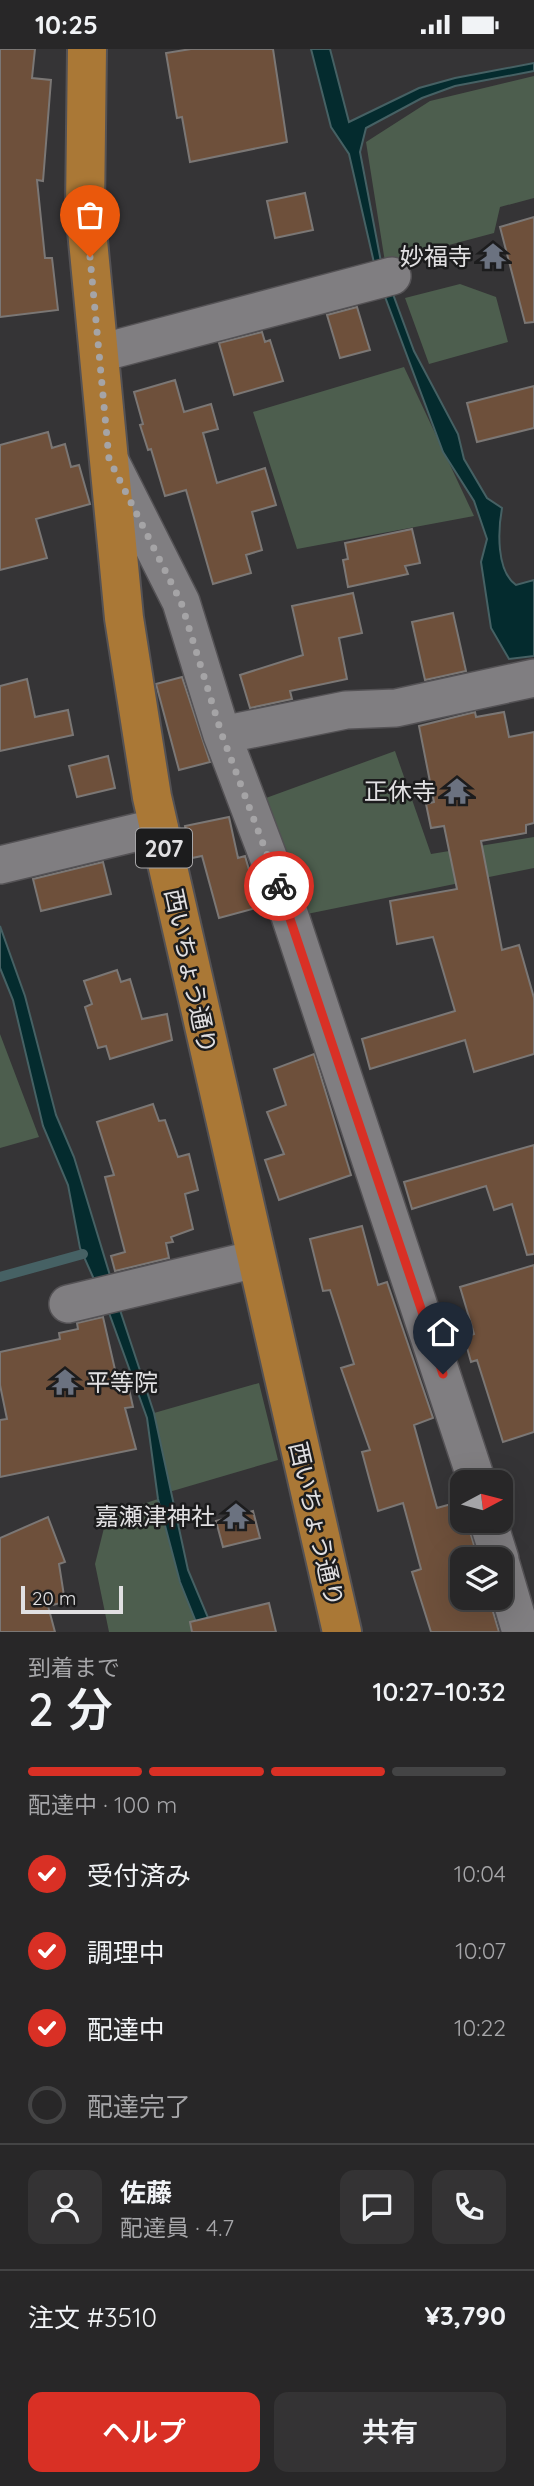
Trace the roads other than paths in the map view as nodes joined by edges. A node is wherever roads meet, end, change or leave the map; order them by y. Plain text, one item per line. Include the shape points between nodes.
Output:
1 (88, 49) edge
2 (383, 279) dead end
3 (100, 353) junction
4 (109, 459) junction
5 (534, 678) edge
6 (222, 735) junction
7 (159, 827) junction
8 (0, 865) edge
9 (256, 1259) junction
10 (68, 1304) dead end
11 (473, 1470) edge
12 (513, 1605) edge
13 (342, 1632) edge
14 (521, 1632) edge

1 - 3 highway, 西いちょう通り / 207 via 85,209
2 - 3 street
3 - 4 highway, 西いちょう通り / 207
4 - 6 street via 181,602
4 - 7 highway, 西いちょう通り / 207 via 124,618
5 - 6 street via 396,708 346,710
6 - 11 street via 286,904
7 - 8 street
7 - 9 highway, 西いちょう通り / 207
9 - 10 street
9 - 13 highway, 西いちょう通り / 207
12 - 14 street

